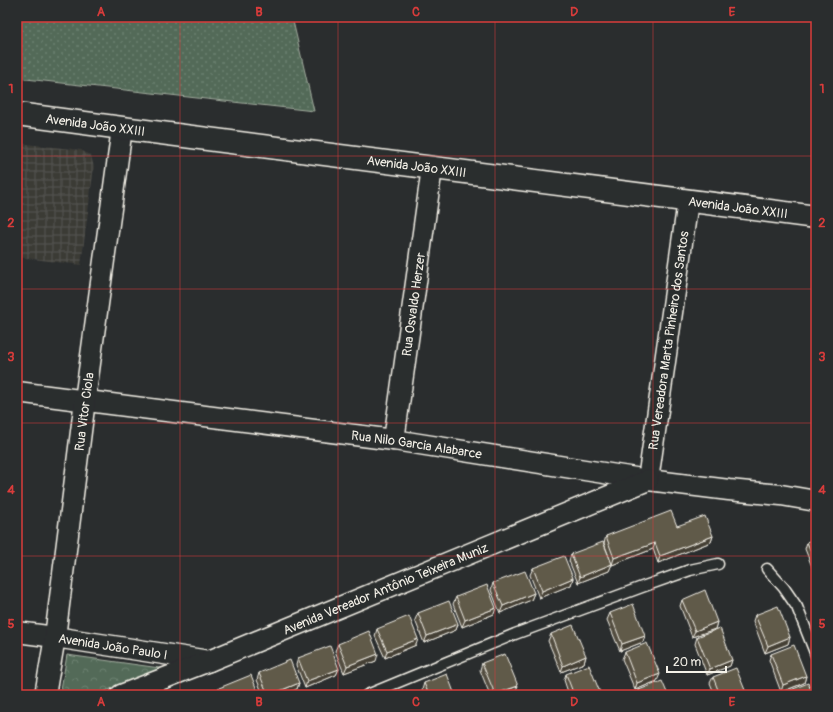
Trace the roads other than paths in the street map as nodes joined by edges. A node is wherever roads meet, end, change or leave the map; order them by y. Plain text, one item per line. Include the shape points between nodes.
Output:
1 (17, 114) edge
2 (122, 128) junction
3 (432, 168) junction
4 (688, 201) junction
5 (816, 217) edge
6 (17, 392) edge
7 (85, 400) junction
8 (394, 440) junction
9 (648, 480) junction
10 (816, 501) edge
11 (718, 564) dead end
12 (767, 569) dead end
13 (17, 632) edge
14 (55, 637) junction
15 (816, 655) edge
16 (209, 661) junction
17 (45, 695) edge
18 (121, 695) edge
19 (367, 695) edge

1 - 2 main road, Avenida João XXIII
2 - 3 main road, Avenida João XXIII
2 - 7 street, Rua Vitor Ciola
3 - 4 main road, Avenida João XXIII
3 - 8 street, Rua Osvaldo Herzer
4 - 5 main road, Avenida João XXIII
4 - 9 street, Rua Vereadora Marta Pinheiro dos Santos
6 - 7 street, Rua Nilo Garcia Alabarce
7 - 8 street, Rua Nilo Garcia Alabarce
7 - 14 street, Rua Vitor Ciola
8 - 9 street, Rua Nilo Garcia Alabarce
9 - 10 street, Rua Nilo Garcia Alabarce
9 - 16 street, Avenida Vereador Antônio Teixeira Muniz
11 - 19 lane via 690,570 515,634
12 - 15 lane via 797,607
13 - 14 street, Avenida João Paulo I
14 - 16 street, Avenida João Paulo I
14 - 17 street, Rua Vitor Ciola
16 - 18 street, Avenida Vereador Antônio Teixeira Muniz

